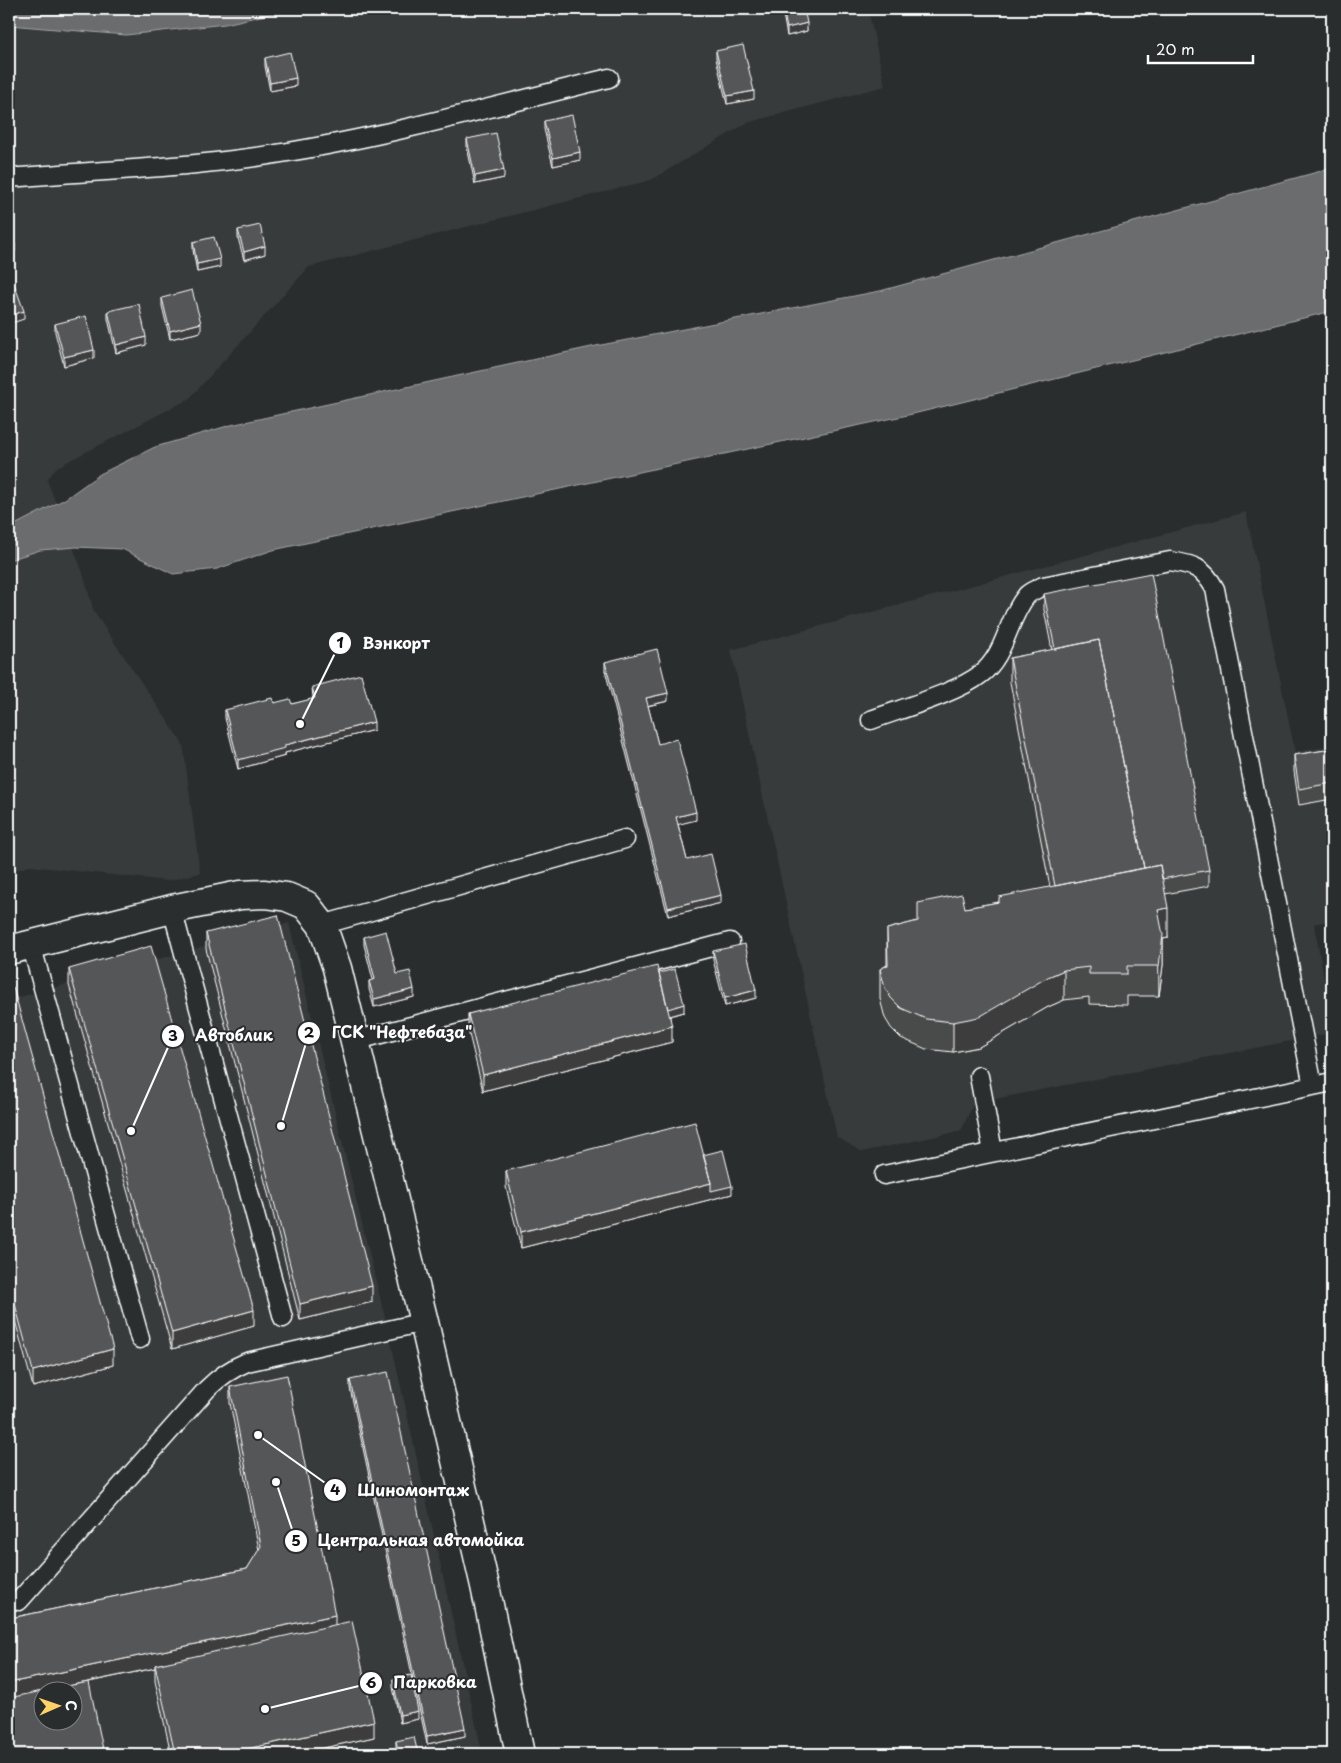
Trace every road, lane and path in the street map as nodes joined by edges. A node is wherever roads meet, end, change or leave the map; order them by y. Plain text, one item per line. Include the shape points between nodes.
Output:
1 (609, 78) dead end
2 (9, 178) edge
3 (871, 720) dead end
4 (625, 839) dead end
5 (172, 909) junction
6 (322, 925) junction
7 (730, 942) dead end
8 (20, 947) edge
9 (354, 1041) junction
10 (979, 1076) dead end
11 (1332, 1082) edge
12 (1313, 1086) junction
13 (993, 1152) junction
14 (884, 1175) dead end
15 (283, 1318) dead end
16 (424, 1322) junction
17 (140, 1339) dead end
18 (19, 1601) dead end
19 (520, 1754) edge

1 - 2 lane via 356,139 287,152 230,160
3 - 12 lane via 963,685 981,674 995,659 1028,594 1044,586 1170,562 1192,564 1207,575 1215,589
4 - 6 lane
5 - 6 street via 240,895 265,894 287,897 306,905
5 - 8 street
5 - 15 lane
6 - 9 street
7 - 9 lane
8 - 17 lane
9 - 16 street
10 - 13 lane
11 - 12 lane
12 - 13 lane
13 - 14 lane
16 - 18 lane via 247,1362 224,1373
16 - 19 street

